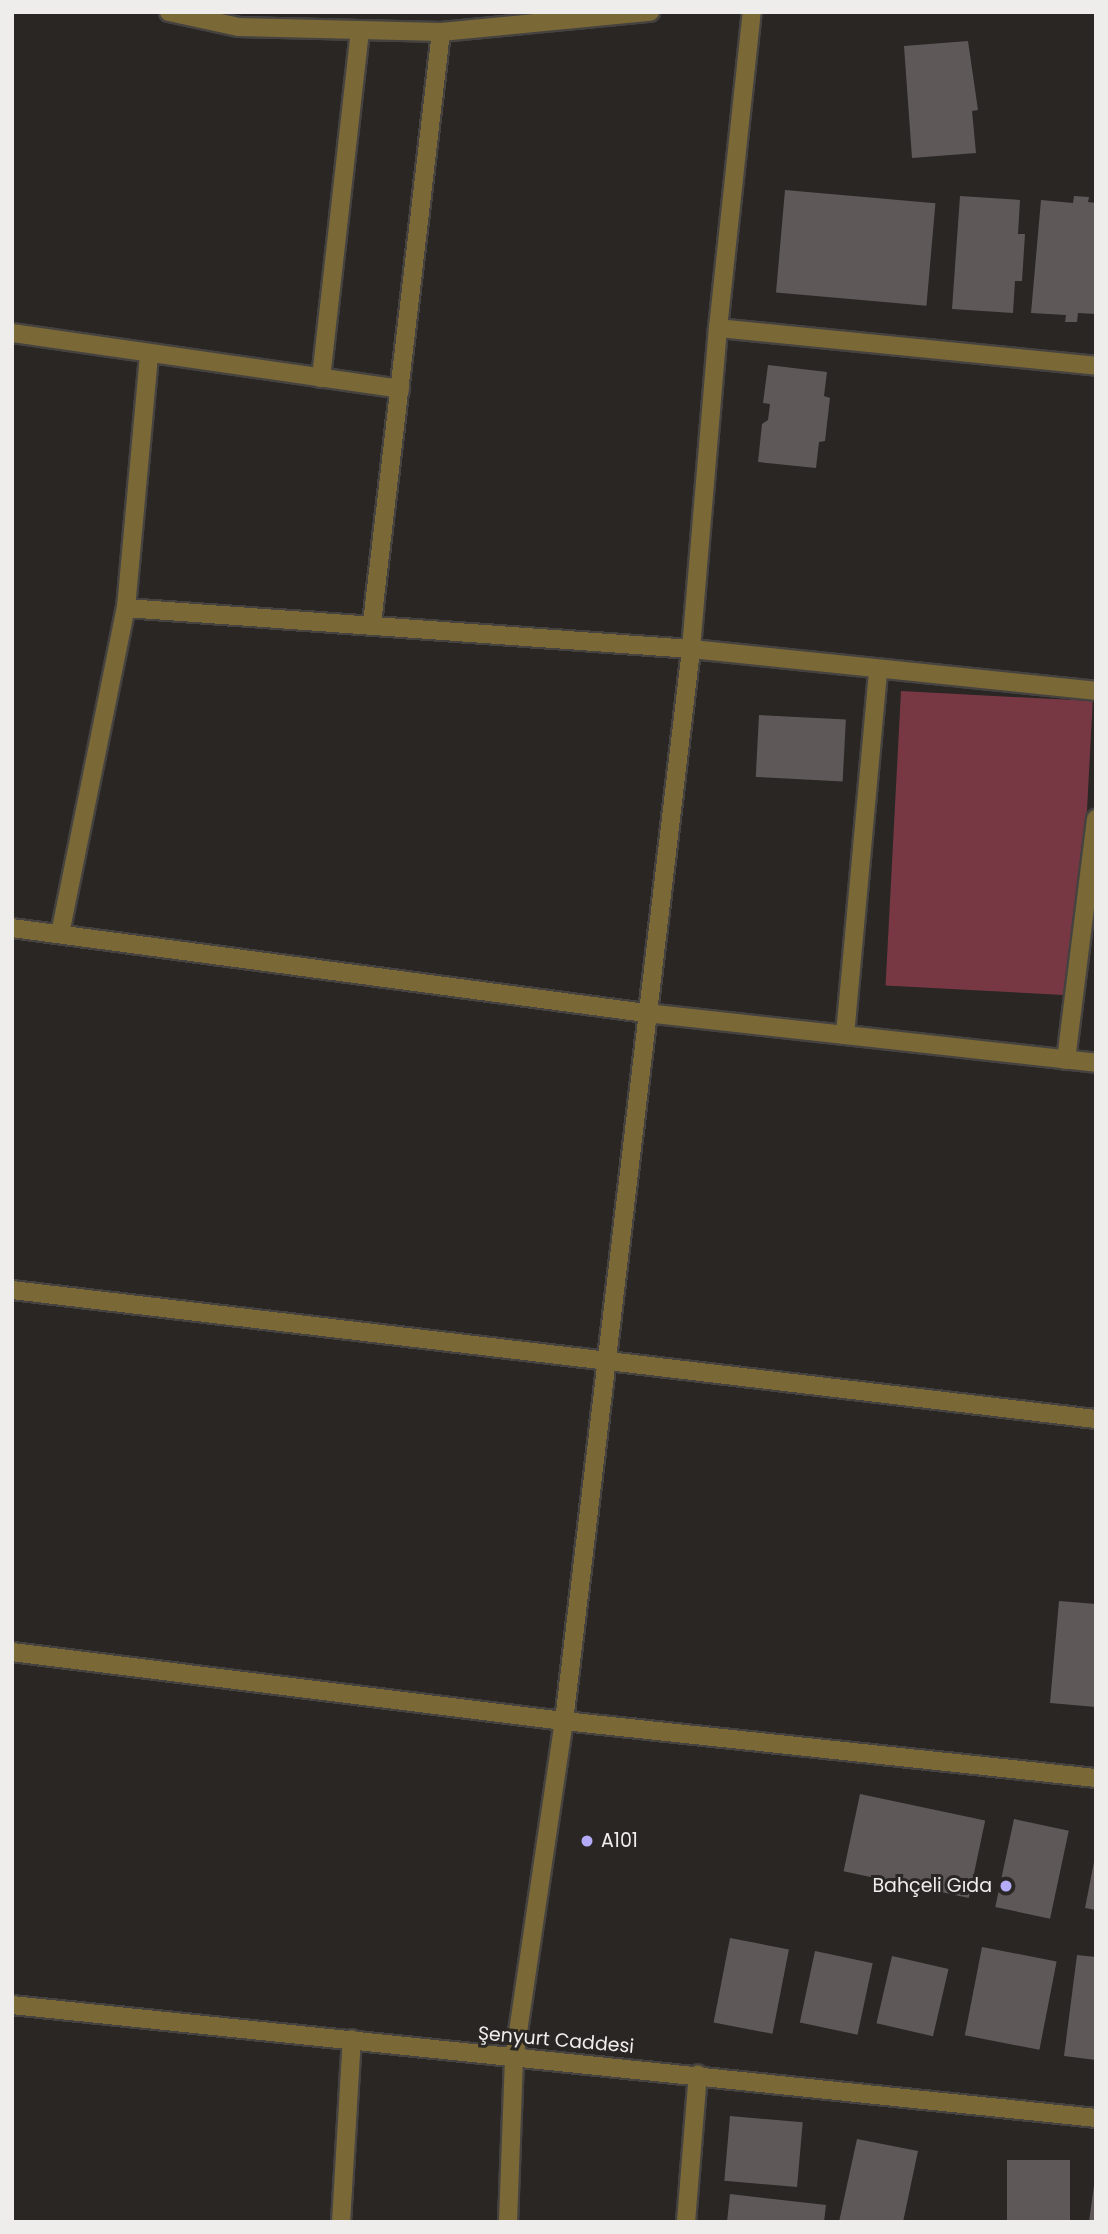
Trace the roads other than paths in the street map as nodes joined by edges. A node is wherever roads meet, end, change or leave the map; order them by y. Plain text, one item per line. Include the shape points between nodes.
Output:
1 (169, 12) edge
2 (650, 12) edge
3 (752, 12) edge
4 (241, 20) edge
5 (360, 30) junction
6 (441, 32) junction
7 (718, 328) junction
8 (12, 334) edge
9 (149, 355) junction
10 (1096, 366) edge
11 (321, 378) junction
12 (400, 389) junction
13 (126, 608) junction
14 (373, 624) junction
15 (691, 649) junction
16 (878, 672) junction
17 (1096, 691) edge
18 (1096, 819) edge
19 (12, 928) edge
20 (60, 934) junction
21 (646, 1013) junction
22 (845, 1035) junction
23 (1066, 1060) junction
24 (1096, 1063) edge
25 (12, 1290) edge
26 (604, 1364) junction
27 (1096, 1419) edge
28 (12, 1652) edge
29 (564, 1721) junction
30 (1096, 1778) edge
31 (12, 2005) edge
32 (352, 2039) junction
33 (514, 2059) junction
34 (698, 2074) junction
35 (1096, 2119) edge
36 (341, 2222) edge
37 (508, 2222) edge
38 (686, 2222) edge

1 - 4 street
2 - 6 street
3 - 7 street
4 - 5 street
5 - 6 street
5 - 11 street
6 - 12 street
7 - 10 street
7 - 15 street
8 - 9 street
9 - 11 street
9 - 13 street
11 - 12 street
12 - 14 street
13 - 14 street
13 - 20 street
14 - 15 street
15 - 16 street
15 - 21 street
16 - 17 street
16 - 22 street
18 - 23 street
19 - 20 street
20 - 21 street
21 - 22 street
21 - 26 street
22 - 23 street
23 - 24 street
25 - 26 street
26 - 27 street
26 - 29 street
28 - 29 street
29 - 30 street
29 - 33 street
31 - 32 street, Şenyurt Caddesi
32 - 33 street, Şenyurt Caddesi
32 - 36 street
33 - 34 street, Şenyurt Caddesi
33 - 37 street
34 - 35 street, Şenyurt Caddesi
34 - 38 street

